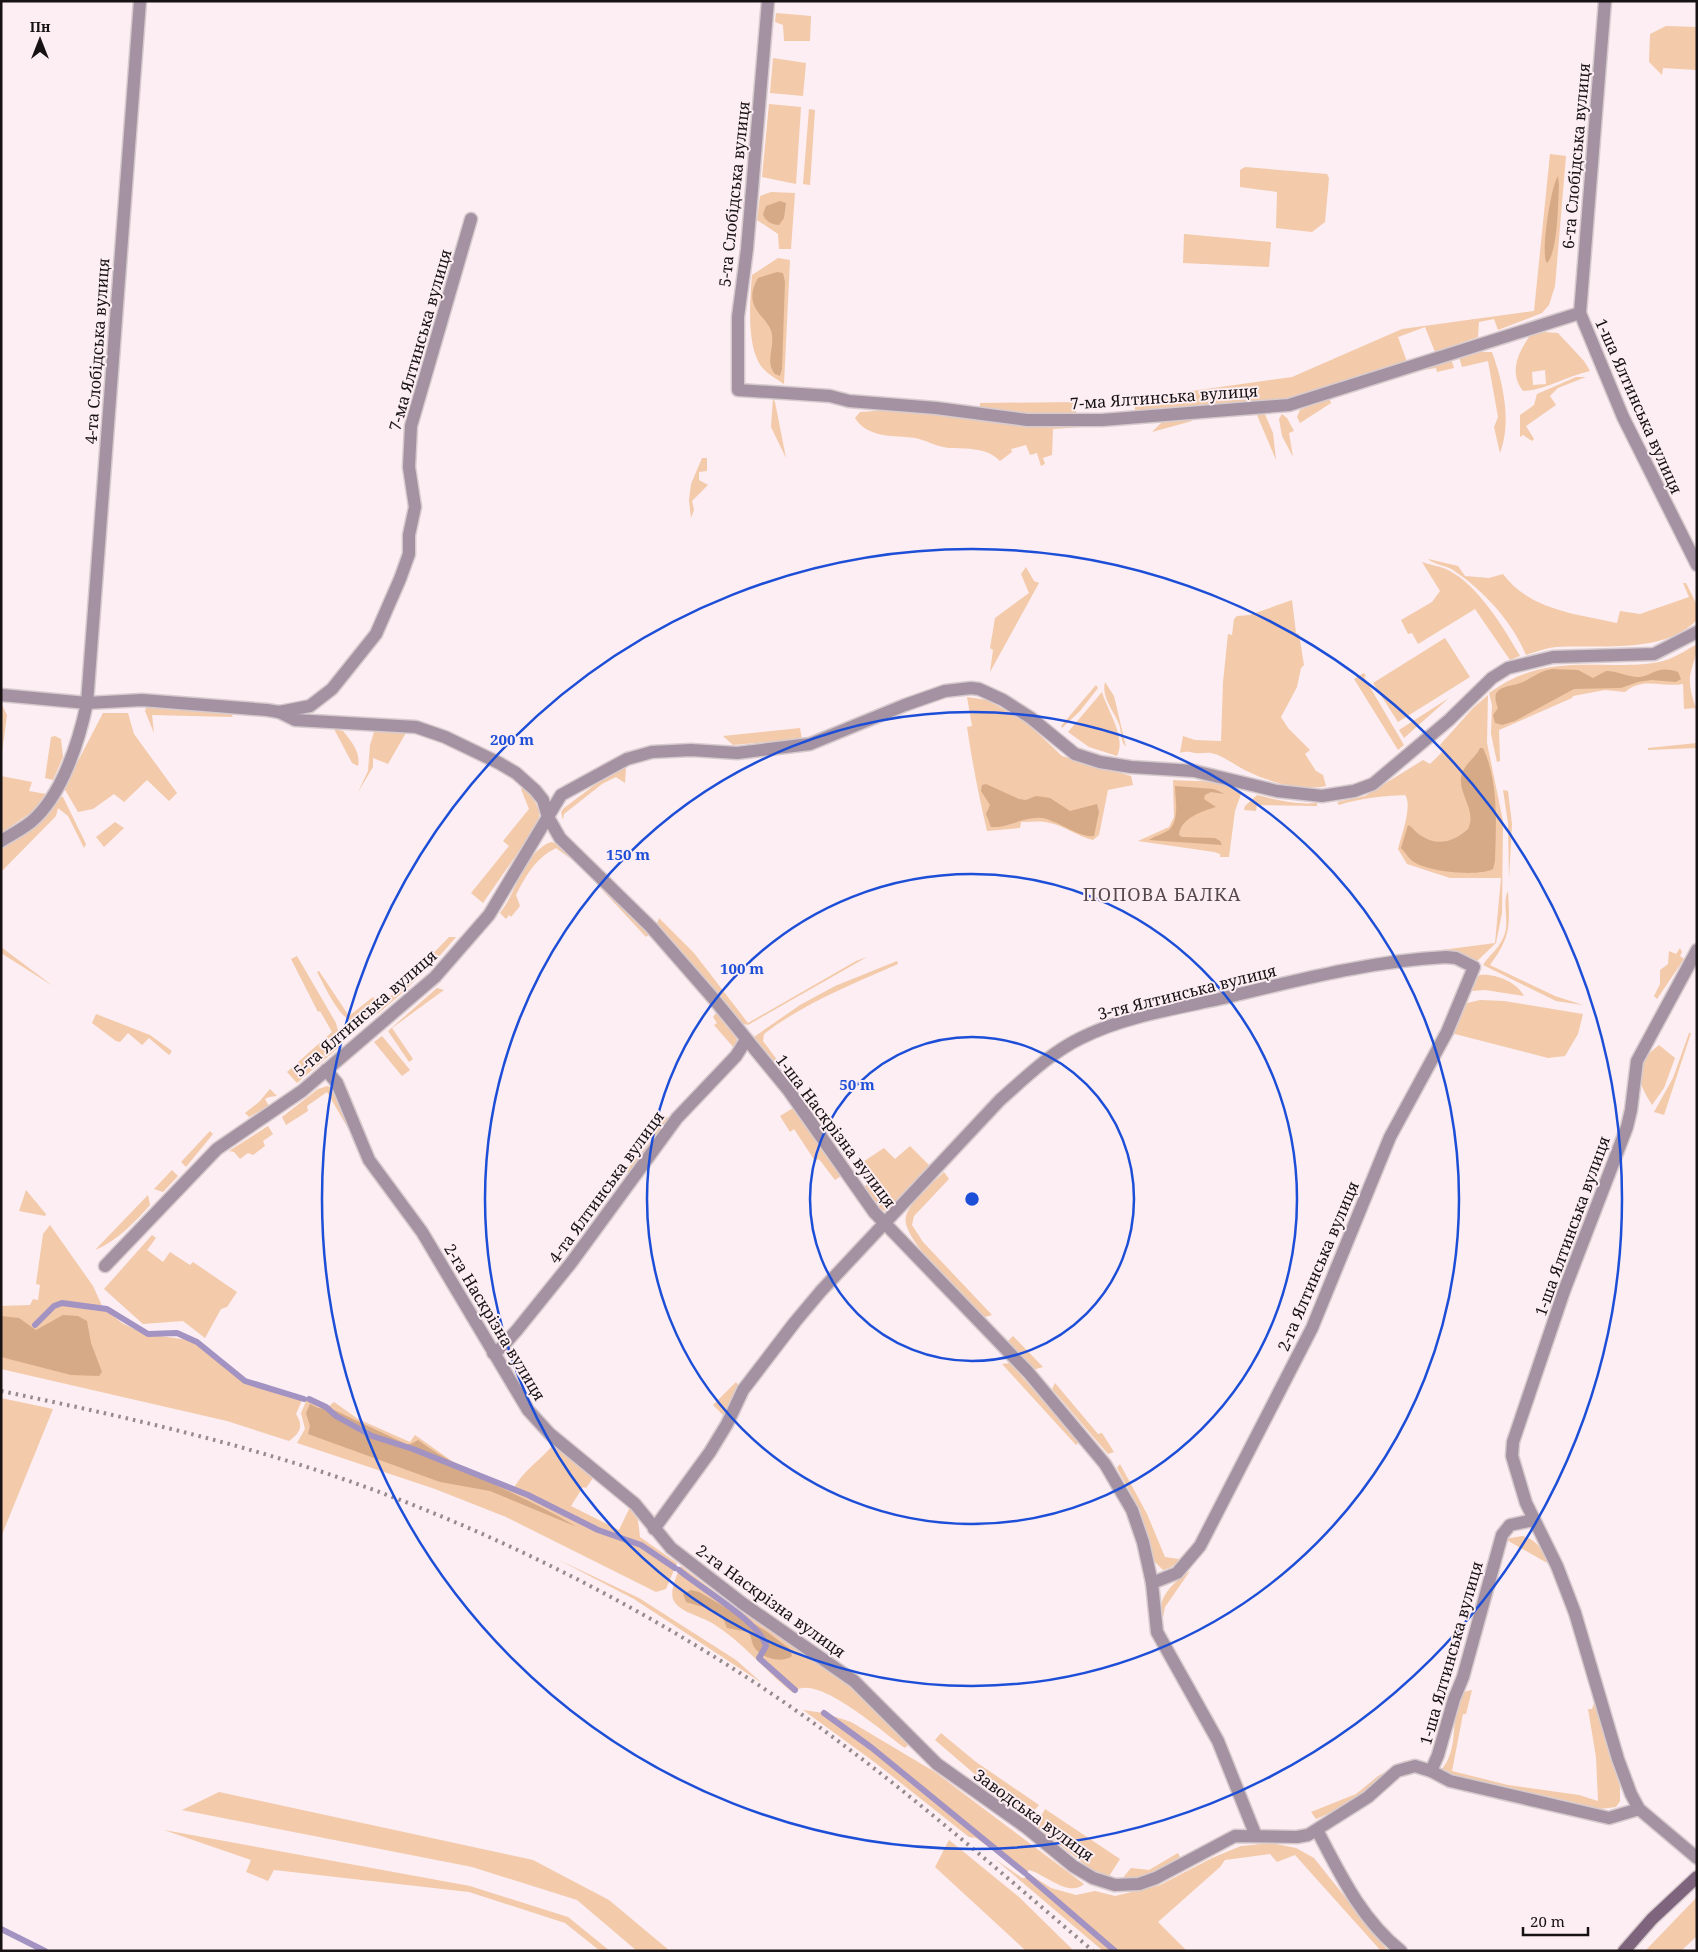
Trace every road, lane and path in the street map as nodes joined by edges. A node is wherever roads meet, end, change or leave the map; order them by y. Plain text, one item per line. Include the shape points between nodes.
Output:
1 (140, 1) edge
2 (768, 1) edge
3 (1605, 1) edge
4 (471, 218) dead end
5 (1580, 313) junction
6 (738, 390) joint
7 (1697, 566) edge
8 (1697, 632) edge
9 (1, 695) edge
10 (87, 703) junction
11 (279, 712) junction
12 (548, 817) junction
13 (1, 841) edge
14 (1697, 950) edge
15 (1474, 967) joint
16 (746, 1040) junction
17 (326, 1070) junction
18 (885, 1225) junction
19 (105, 1266) dead end
20 (493, 1353) junction
21 (1534, 1520) junction
22 (654, 1529) junction
23 (1152, 1583) junction
24 (873, 1698) joint
25 (1430, 1771) junction
26 (1639, 1809) junction
27 (1317, 1830) junction
28 (1256, 1836) junction
29 (1697, 1858) edge
30 (1697, 1877) edge
31 (1401, 1951) edge
32 (1624, 1951) edge

1 - 10 street, 4-та Слобідська вулиця
2 - 6 street, 5-та Слобідська вулиця via 738,318
3 - 5 street, 6-та Слобідська вулиця
4 - 11 street, 7-ма Ялтинська вулиця via 411,426 408,467 415,507 408,554 400,579 376,634 332,689 310,706
5 - 6 street, 7-ма Ялтинська вулиця via 1289,405 1114,420 1034,421 849,401 830,396
5 - 7 street, 1-ша Ялтинська вулиця via 1624,417
8 - 12 street, 5-та Ялтинська вулиця via 1654,654 1559,656 1508,668 1492,678 1449,720 1373,784 1354,791 1322,796 1278,791 1194,771 1131,768 1100,762 1076,754 1003,700 971,688 945,691 810,744 737,753 652,752 627,759 561,794
9 - 10 street, 1-ша Наскрізна вулиця
10 - 11 street, 1-ша Наскрізна вулиця via 142,700
10 - 13 street, 4-та Слобідська вулиця via 77,744 58,786 31,822
11 - 12 street, 1-ша Наскрізна вулиця via 295,720 361,726 394,725 430,731 516,773 539,795
12 - 16 street, 1-ша Наскрізна вулиця via 560,838 655,930
12 - 17 street, 5-та Ялтинська вулиця via 489,915 436,977
14 - 21 street, 1-ша Ялтинська вулиця via 1637,1061 1627,1127 1564,1291 1513,1442 1512,1456 1519,1484
15 - 18 street, 3-тя Ялтинська вулиця via 1446,957 1370,965 1170,1010 1090,1034 1056,1054 1021,1081
15 - 23 street, 2-га Ялтинська вулиця via 1447,1032 1390,1137 1312,1328 1200,1546 1177,1574
16 - 18 street, 1-ша Наскрізна вулиця via 789,1091
16 - 20 street, 4-та Ялтинська вулиця via 736,1056 677,1118 571,1263 517,1330
17 - 19 street, 5-та Ялтинська вулиця via 282,1106 217,1149
17 - 20 street, 2-га Наскрізна вулиця via 337,1083 373,1165 422,1232
18 - 22 street, 3-тя Ялтинська вулиця via 822,1291 757,1371 739,1396 710,1452
18 - 23 street, 1-ша Наскрізна вулиця via 1028,1372 1105,1464 1132,1510
20 - 22 street, 2-га Наскрізна вулиця via 535,1418 635,1504
21 - 25 street, 1-ша Ялтинська вулиця via 1510,1526 1502,1535 1464,1677
21 - 26 street, 1-ша Ялтинська вулиця via 1575,1613 1622,1772
22 - 24 street, 2-га Наскрізна вулиця via 705,1576 847,1675
23 - 28 street, 1-ша Наскрізна вулиця via 1157,1632 1218,1741
24 - 28 street, Заводська вулиця via 937,1764 1074,1866 1106,1883 1139,1884 1235,1836
25 - 26 street via 1450,1782 1609,1818
25 - 27 street, 1-ша Ялтинська вулиця via 1416,1766 1397,1771 1368,1797
26 - 29 street, 1-ша Ялтинська вулиця
27 - 28 street, Заводська вулиця via 1302,1837
27 - 31 street via 1362,1910
30 - 32 street via 1652,1919

